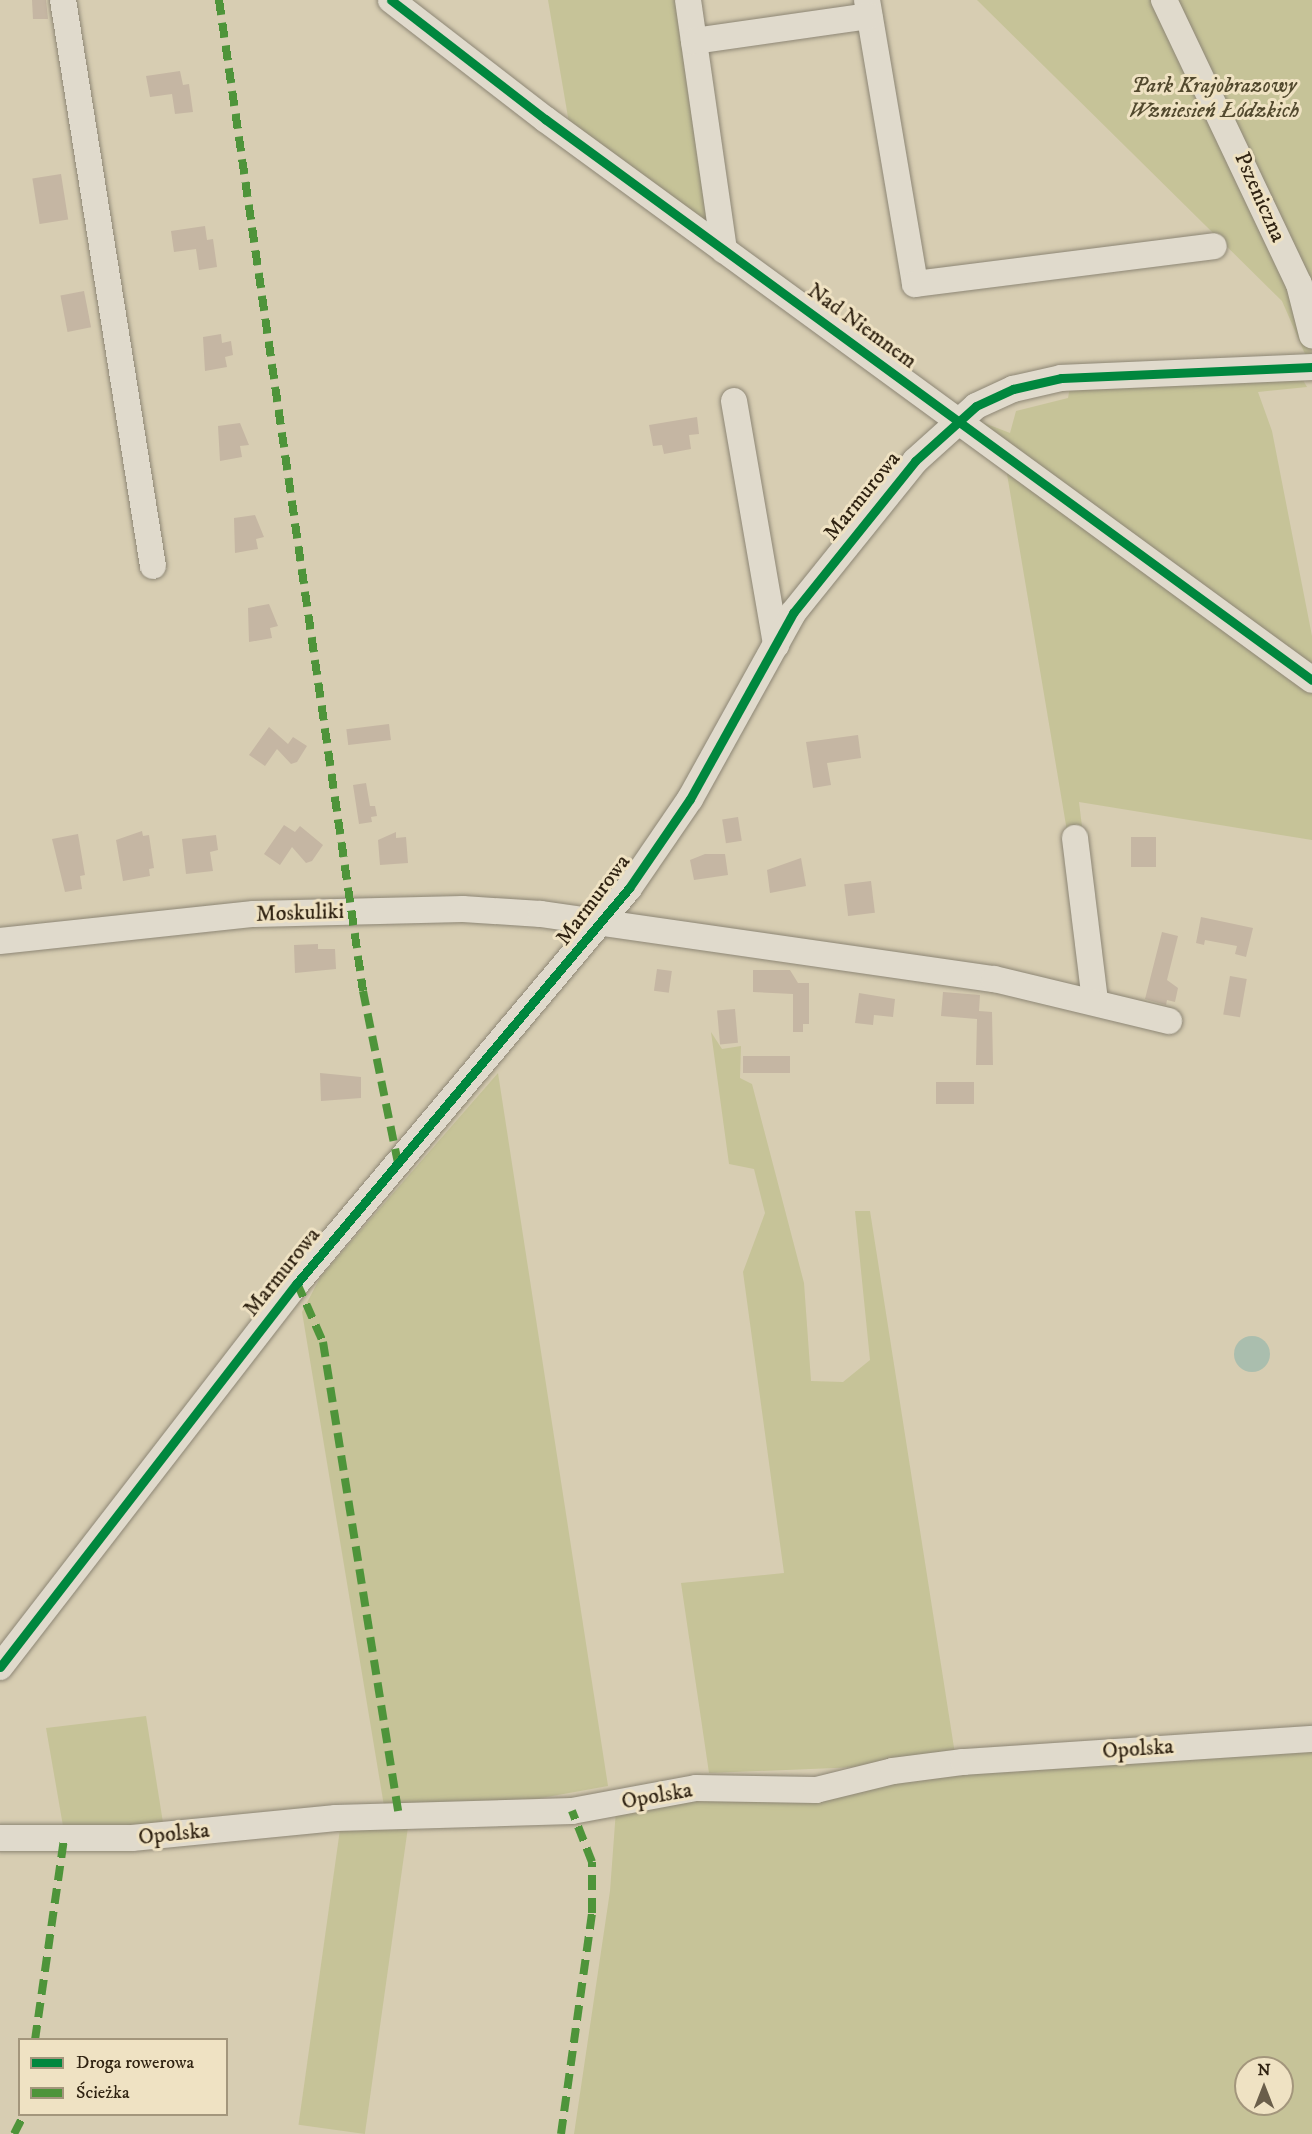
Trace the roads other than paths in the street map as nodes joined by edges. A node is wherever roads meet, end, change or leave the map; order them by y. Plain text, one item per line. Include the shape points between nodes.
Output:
1 (63, 0) edge
2 (391, 0) edge
3 (688, 0) edge
4 (1164, 0) edge
5 (868, 8) edge
6 (694, 41) junction
7 (1214, 246) dead end
8 (724, 249) junction
9 (1312, 335) edge
10 (1312, 367) edge
11 (734, 401) dead end
12 (957, 420) junction
13 (153, 566) dead end
14 (776, 645) junction
15 (1312, 680) edge
16 (1075, 838) dead end
17 (601, 925) junction
18 (0, 940) edge
19 (1095, 1002) junction
20 (1169, 1021) dead end
21 (0, 1667) edge
22 (1312, 1739) edge
23 (0, 1838) edge

1 - 13 street
2 - 8 street, Nad Niemnem
3 - 6 street
4 - 9 street, Pszeniczna via 1225,120 1299,284
5 - 6 street
5 - 7 street via 915,285
6 - 8 street
8 - 12 street, Nad Niemnem
10 - 12 street, Marmurowa via 1061,378 1013,389
11 - 14 street
12 - 14 street, Marmurowa via 863,523 793,613
12 - 15 street, Nad Niemnem
14 - 17 street, Marmurowa via 690,800
16 - 19 street
17 - 18 street, Moskuliki via 541,914 463,909 308,912
17 - 19 street, Moskuliki via 659,928 982,977
17 - 21 street, Marmurowa via 297,1283
19 - 20 street, Moskuliki
22 - 23 street, Opolska via 963,1762 893,1771 816,1790 696,1788 572,1811 336,1818 132,1838

